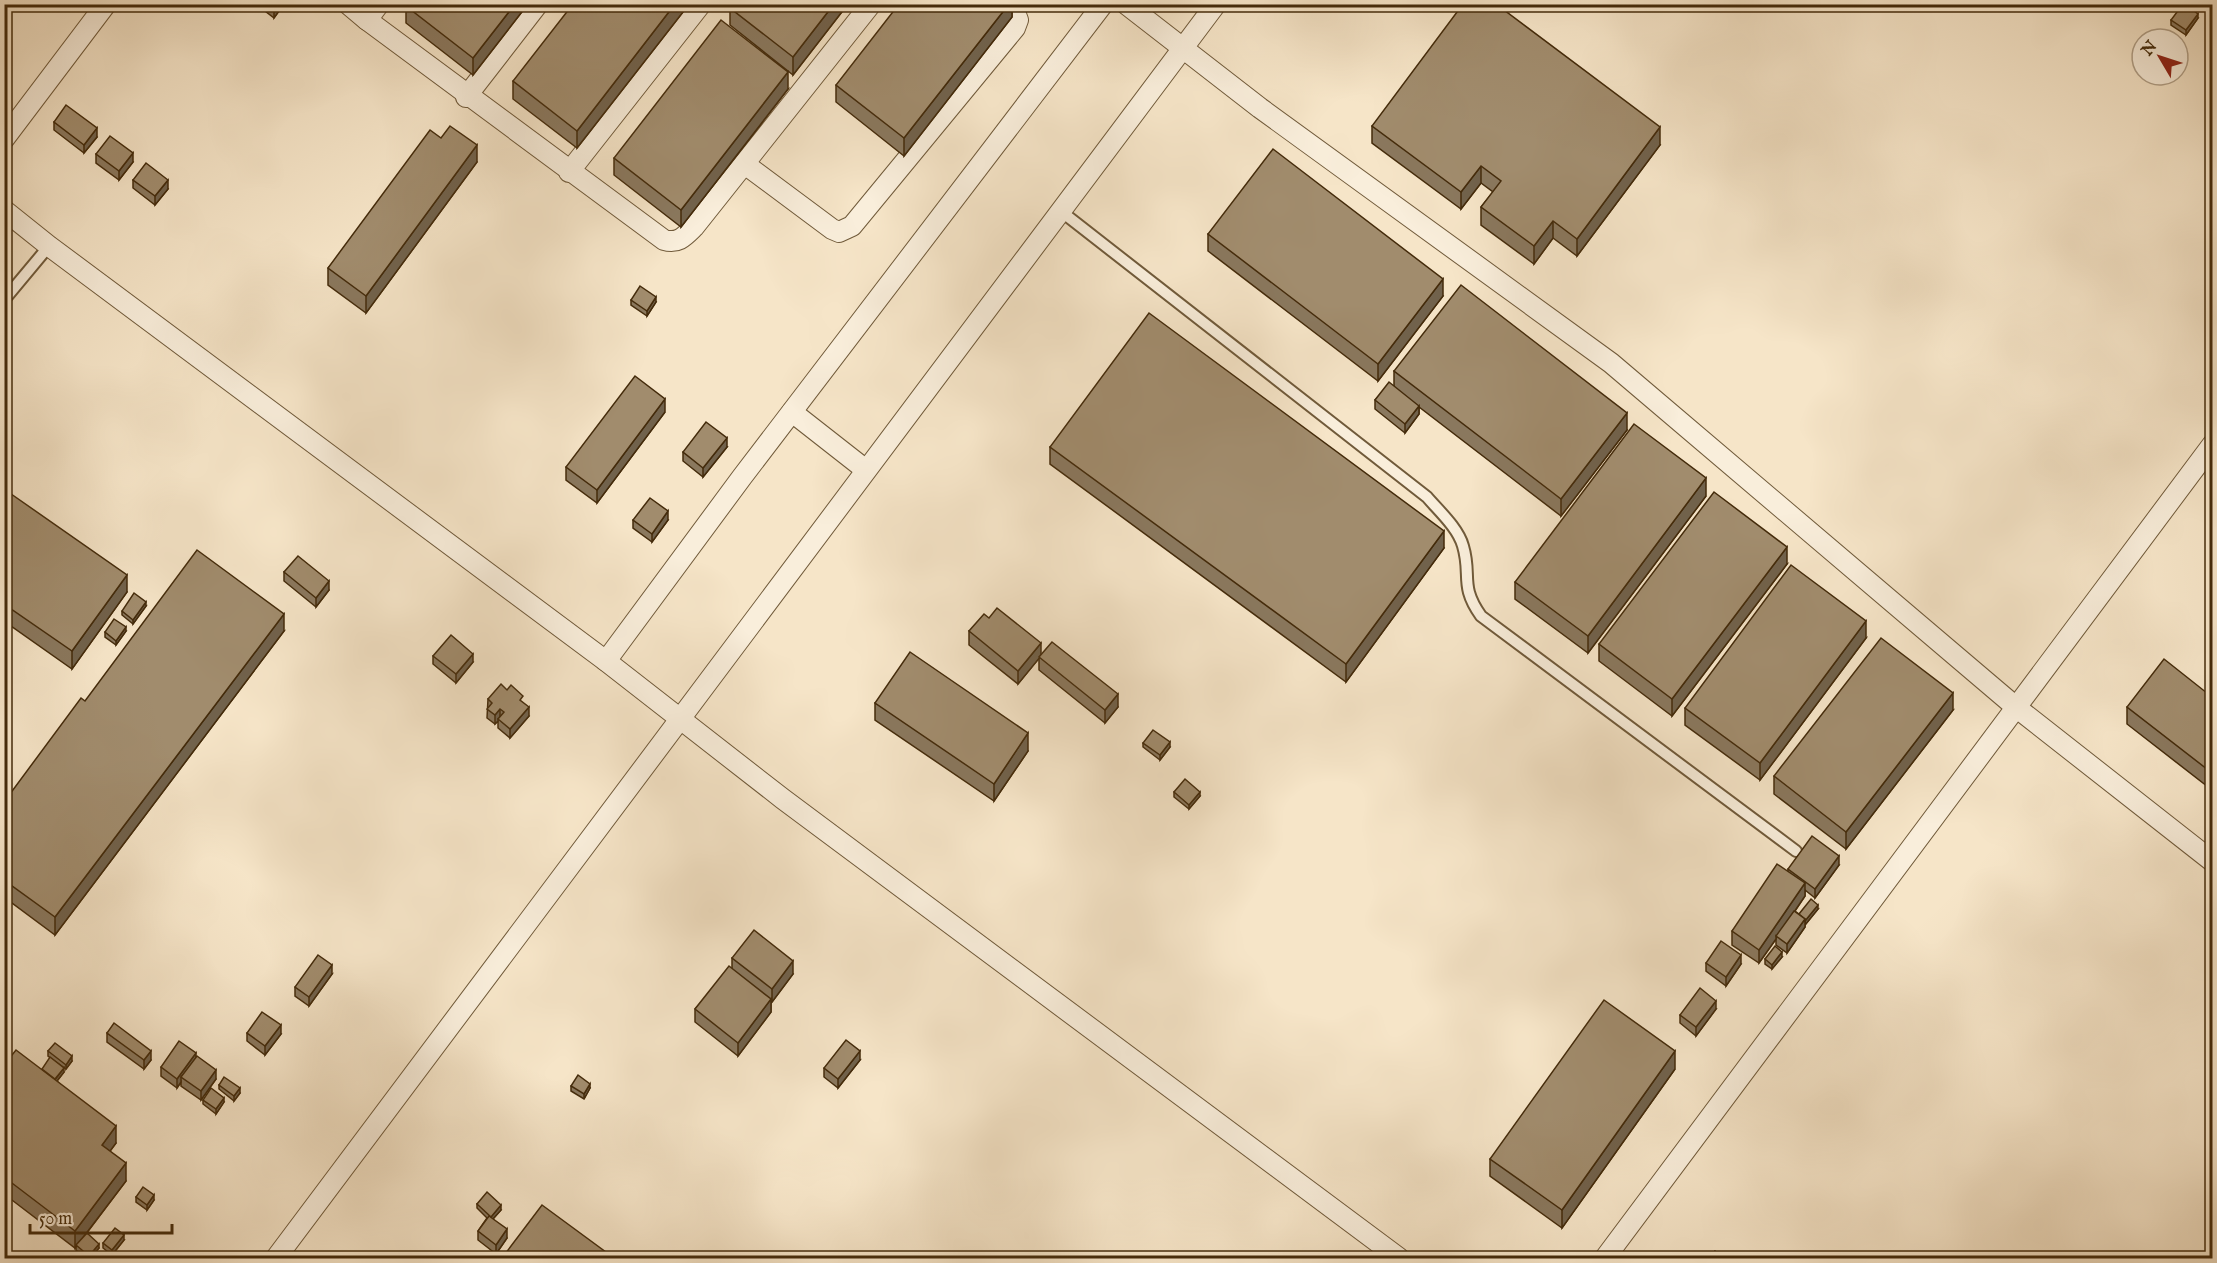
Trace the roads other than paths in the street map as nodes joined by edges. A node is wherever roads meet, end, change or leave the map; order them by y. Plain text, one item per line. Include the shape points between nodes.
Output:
1 (106, 4) edge
2 (348, 4) edge
3 (538, 4) edge
4 (701, 4) edge
5 (871, 4) edge
6 (1012, 4) edge
7 (1103, 4) edge
8 (1126, 4) edge
9 (1216, 4) edge
10 (373, 12) edge
11 (1182, 49) junction
12 (466, 96) junction
13 (4, 139) edge
14 (746, 165) junction
15 (569, 172) junction
16 (4, 210) edge
17 (1062, 212) junction
18 (49, 246) junction
19 (4, 300) edge
20 (792, 412) junction
21 (2212, 444) edge
22 (866, 470) junction
23 (606, 661) junction
24 (2017, 708) junction
25 (679, 718) junction
26 (1796, 851) dead end
27 (2212, 861) edge
28 (276, 1258) edge
29 (1399, 1258) edge
30 (1605, 1258) edge

1 - 13 street
2 - 10 street
3 - 12 street
4 - 15 street
5 - 14 street
6 - 14 street via 1018,20 1015,28 852,226 839,232 832,229
7 - 20 street
8 - 11 street
9 - 11 street
10 - 12 street
11 - 17 street
11 - 24 street via 1611,363
12 - 15 street
14 - 15 street via 694,227 680,241 672,243
16 - 18 street
17 - 22 street
17 - 26 lane via 1427,498 1463,545 1468,599 1481,616
18 - 19 lane
18 - 23 street
20 - 22 street
20 - 23 street
21 - 24 street
22 - 25 street
23 - 25 street
24 - 27 street
24 - 30 street
25 - 28 street via 547,900
25 - 29 street

